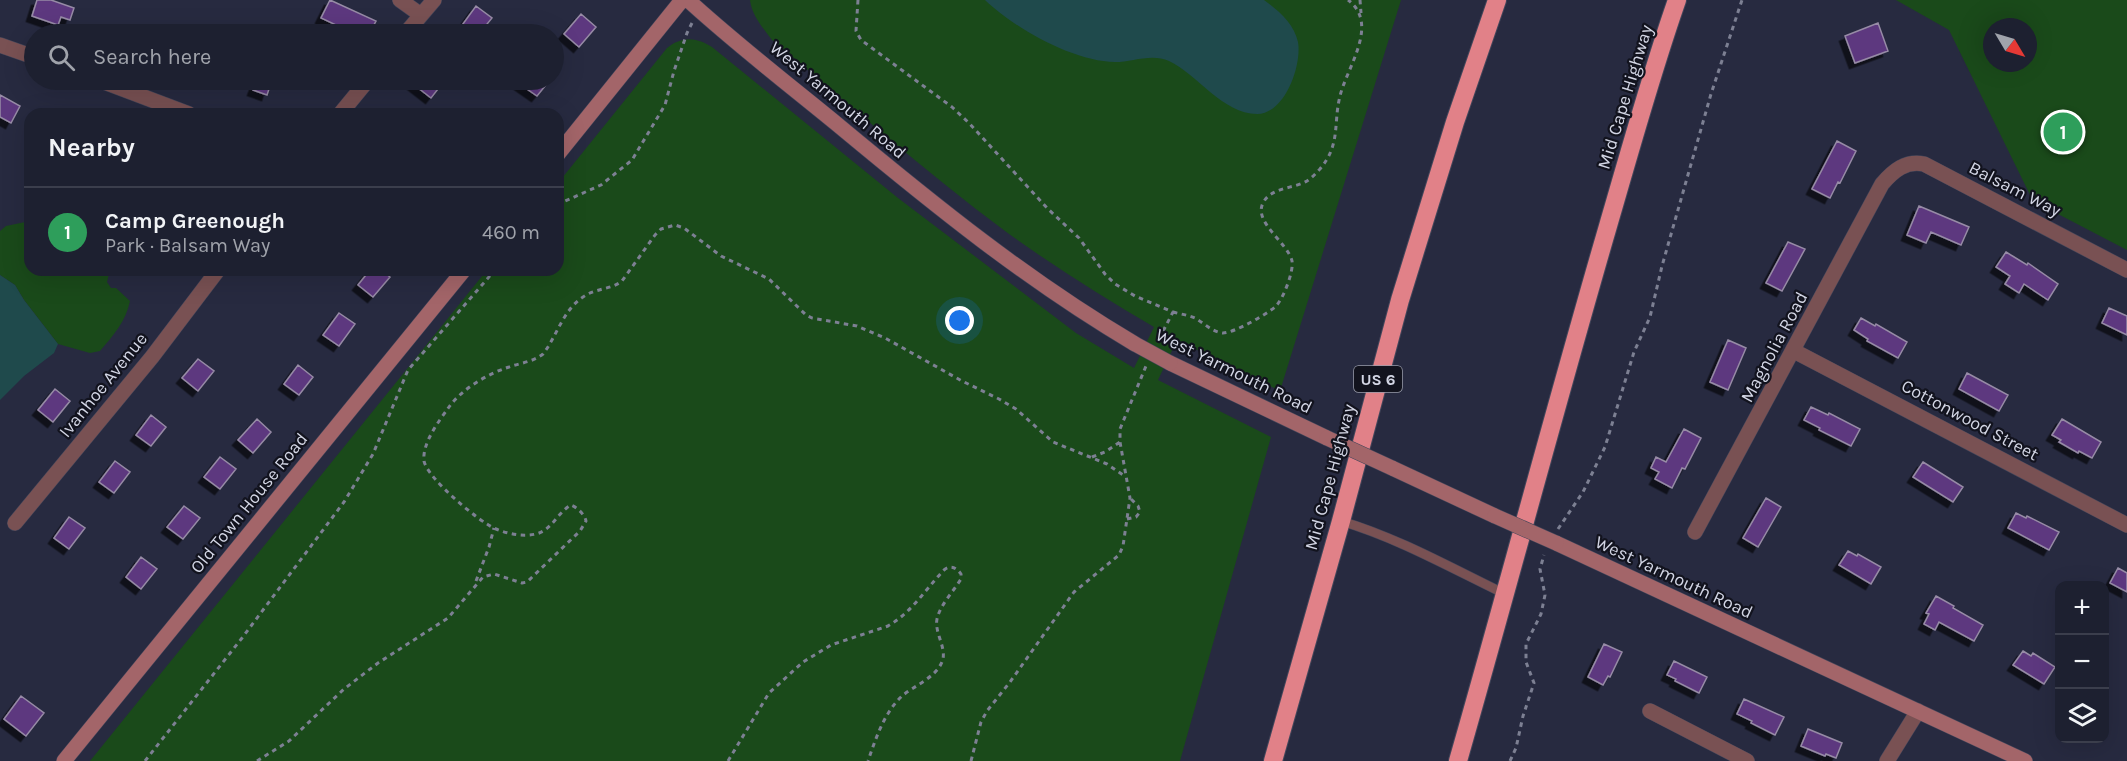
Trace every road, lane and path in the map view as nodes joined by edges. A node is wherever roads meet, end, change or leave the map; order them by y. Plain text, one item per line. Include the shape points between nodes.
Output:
1 (400, 0) edge
2 (434, 0) edge
3 (682, 0) edge
4 (688, 0) edge
5 (858, 0) edge
6 (1348, 0) edge
7 (1360, 0) edge
8 (1497, 0) edge
9 (1677, 0) edge
10 (1742, 0) edge
11 (1361, 14) junction
12 (421, 15) junction
13 (413, 24) edge
14 (687, 33) dead end
15 (0, 45) edge
16 (24, 53) edge
17 (125, 90) edge
18 (360, 90) edge
19 (173, 108) edge
20 (345, 108) edge
21 (564, 147) edge
22 (1886, 180) joint
23 (564, 202) edge
24 (2127, 270) edge
25 (213, 276) edge
26 (454, 276) edge
27 (490, 276) edge
28 (1173, 312) junction
29 (1154, 350) dead end
30 (1794, 351) junction
31 (1150, 360) dead end
32 (1120, 442) junction
33 (1091, 457) junction
34 (1126, 477) junction
35 (1130, 498) junction
36 (1127, 519) junction
37 (1341, 521) junction
38 (15, 523) dead end
39 (2127, 525) edge
40 (494, 528) junction
41 (1695, 532) dead end
42 (1552, 542) junction
43 (474, 586) junction
44 (1506, 595) junction
45 (1650, 711) dead end
46 (1918, 711) junction
47 (64, 761) edge
48 (146, 761) edge
49 (256, 761) edge
50 (728, 761) edge
51 (868, 761) edge
52 (971, 761) edge
53 (1273, 761) edge
54 (1458, 761) edge
55 (1510, 761) edge
56 (1747, 761) edge
57 (1887, 761) edge
58 (2025, 761) edge

1 - 12 street
2 - 12 street
3 - 21 main road
4 - 42 main road, West Yarmouth Road, bridge via 988,246 1135,344
5 - 28 path via 856,31 861,40 969,123 1079,238 1104,274 1135,296
6 - 11 path
7 - 11 path
8 - 37 highway, Mid Cape Highway / US 6 via 1418,240
9 - 44 highway, Mid Cape Highway via 1575,339
10 - 42 path via 1711,94 1650,316 1605,447
11 - 28 path via 1359,42 1340,98 1332,152 1311,178 1271,194 1262,205 1263,218 1293,264 1280,301 1265,314 1220,333 1195,318
12 - 13 street
14 - 23 path via 665,105 632,160 601,185
15 - 16 street
17 - 19 street
18 - 20 street
22 - 24 street, Balsam Way via 1903,165 1924,164
22 - 30 street, Magnolia Road
25 - 38 street, Ivanhoe Avenue
26 - 47 main road, Old Town House Road
27 - 48 path via 408,370 373,454 344,502
28 - 29 path
30 - 39 street, Cottonwood Street
30 - 41 street, Magnolia Road
31 - 32 path via 1123,418
32 - 33 path
32 - 34 path
33 - 34 path
33 - 40 path via 1053,442 1016,409 885,338 857,326 812,318 770,279 721,256 675,225 655,235 618,285 591,292 574,304 537,359 506,367 463,392 431,436 425,450 426,468 442,487
34 - 35 path
35 - 36 path
35 - 36 path via 1140,512
36 - 52 path via 1119,555 1074,592 987,711
37 - 44 lane via 1392,539
37 - 53 highway, Mid Cape Highway / US 6
40 - 43 path
40 - 43 path via 506,533 536,534 571,506 586,521 527,582 494,574 483,577
42 - 46 main road, West Yarmouth Road
42 - 55 path via 1540,569 1545,595 1541,614 1526,644 1526,662 1534,683
43 - 49 path via 448,618 378,663 289,741
44 - 54 highway, Mid Cape Highway
45 - 56 street
46 - 57 street
46 - 58 main road, West Yarmouth Road
50 - 51 path via 770,693 803,662 831,645 896,622 944,570 954,568 961,579 937,621 942,662 895,704

